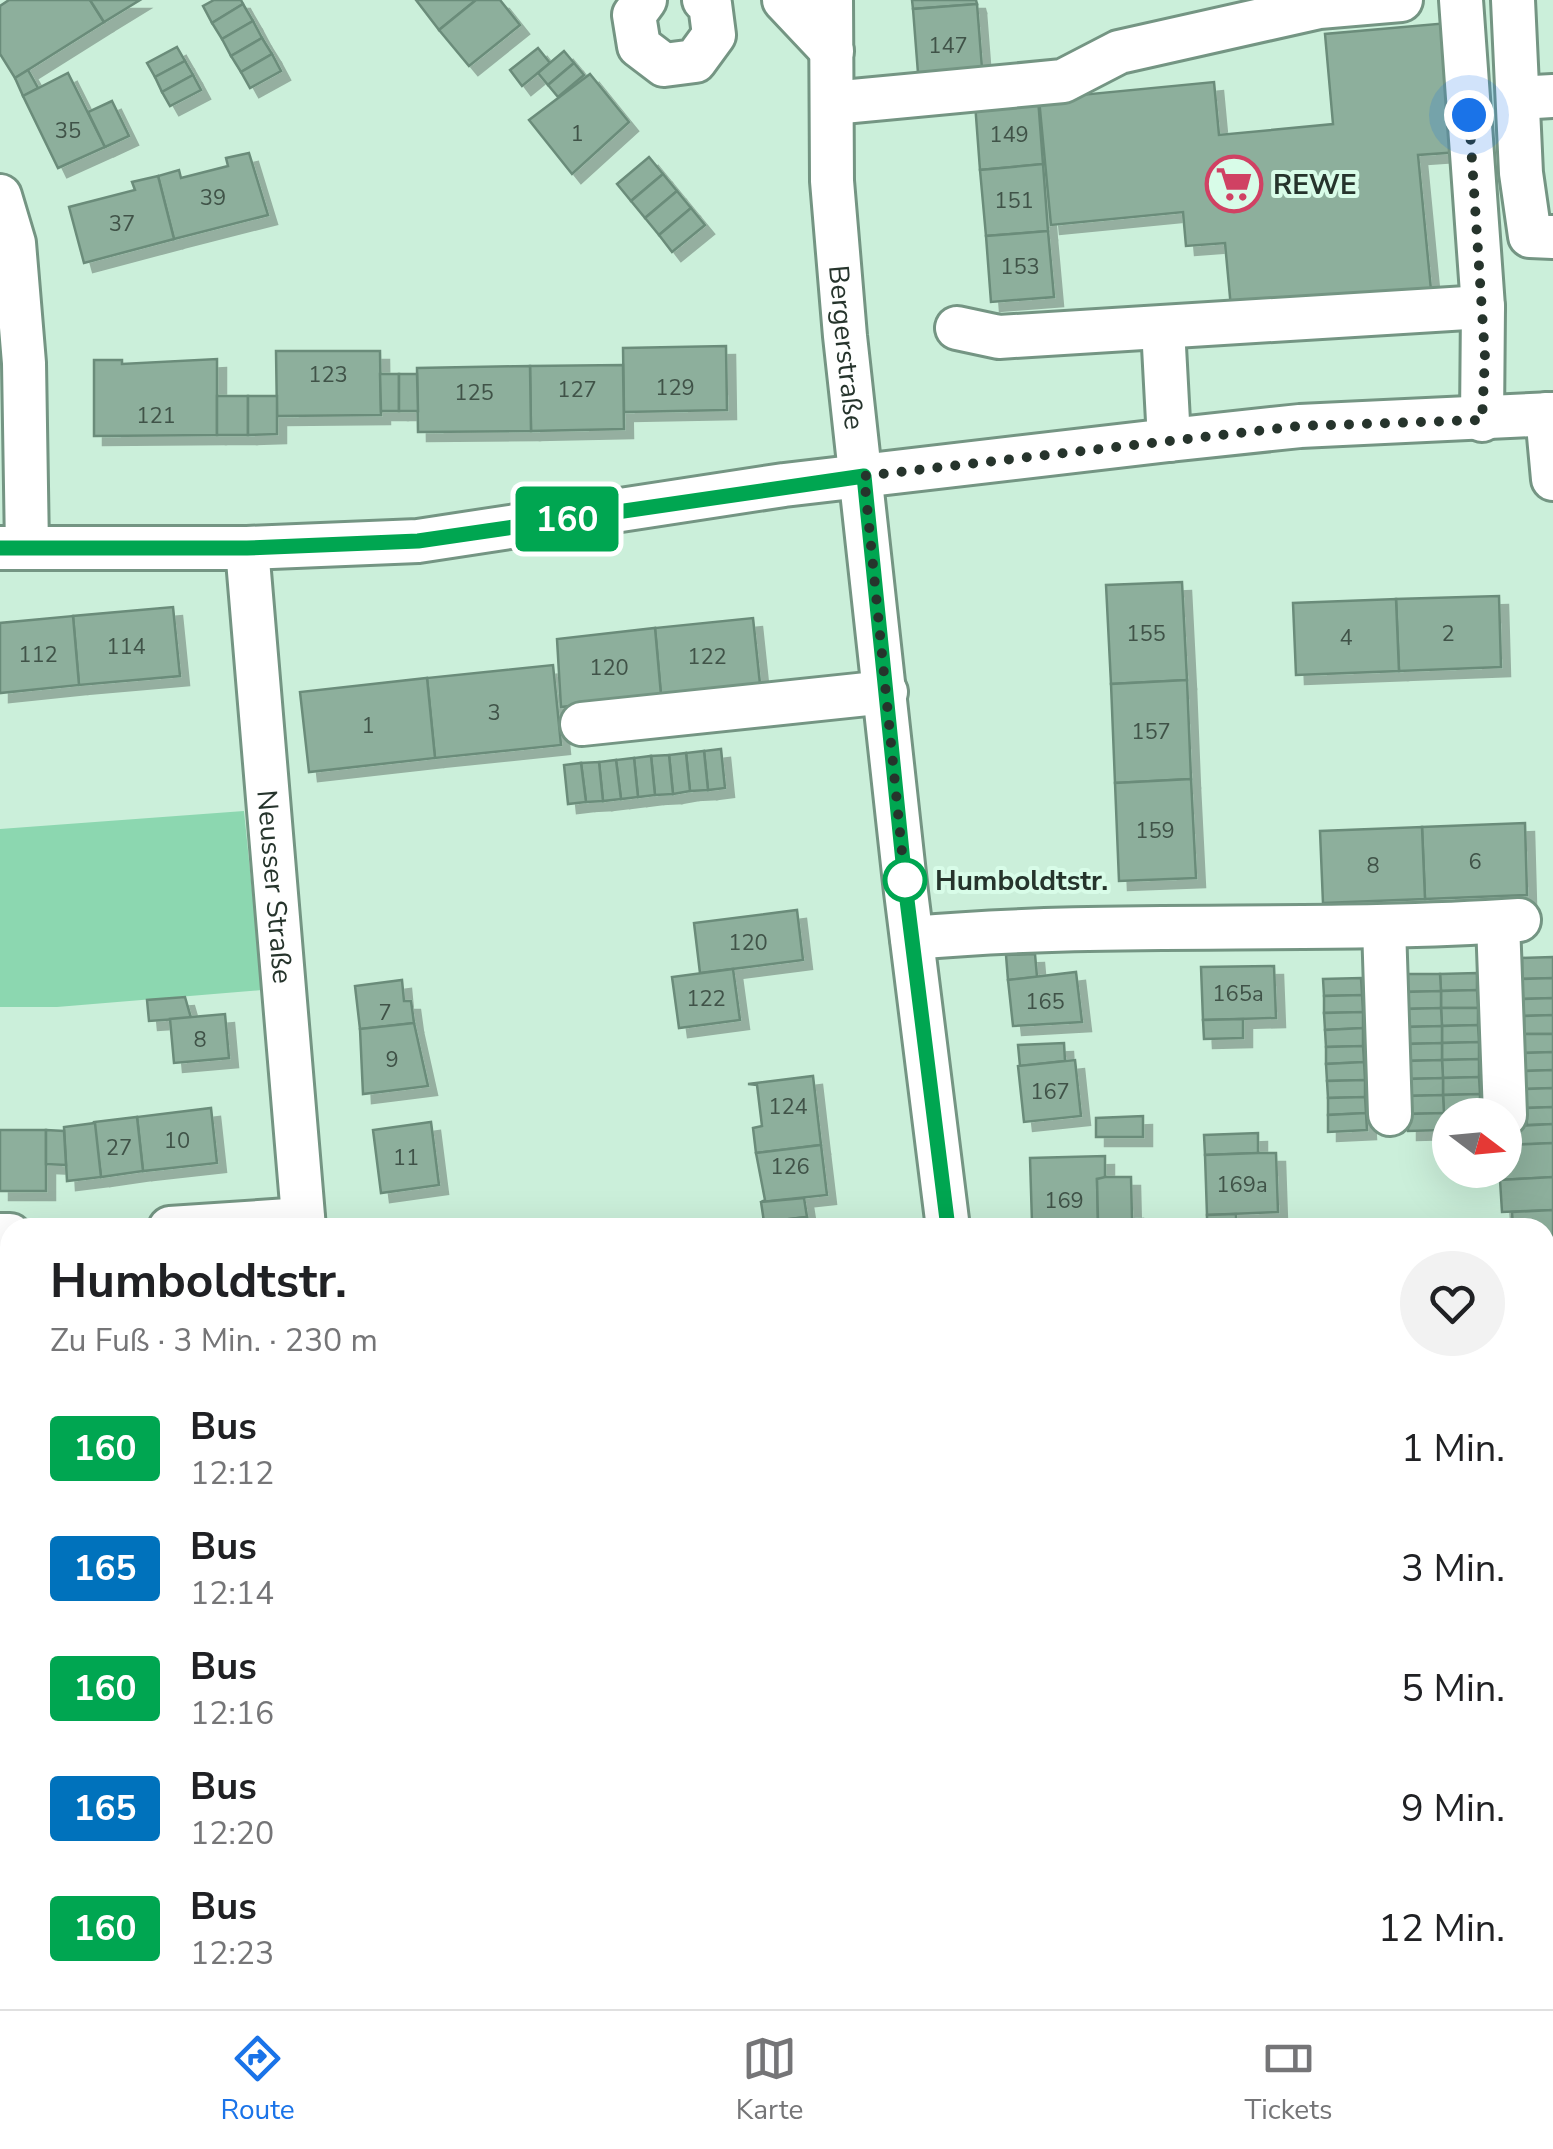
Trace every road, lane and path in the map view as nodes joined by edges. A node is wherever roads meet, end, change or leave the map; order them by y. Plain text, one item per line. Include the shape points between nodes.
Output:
1 (704, 0) edge
2 (784, 0) edge
3 (832, 0) edge
4 (1401, 0) edge
5 (1461, 0) edge
6 (1512, 0) edge
7 (632, 5) edge
8 (832, 51) junction
9 (1535, 97) edge
10 (832, 104) junction
11 (0, 196) edge
12 (1553, 237) edge
13 (1483, 307) junction
14 (957, 328) dead end
15 (1163, 328) junction
16 (1550, 414) edge
17 (1482, 420) junction
18 (1169, 440) junction
19 (864, 476) junction
20 (1553, 479) edge
21 (14, 548) edge
22 (247, 548) junction
23 (886, 692) junction
24 (582, 724) dead end
25 (1384, 926) junction
26 (912, 938) junction
27 (1505, 1098) edge
28 (1390, 1114) dead end
29 (303, 1218) edge
30 (947, 1218) edge

1 - 7 street via 714,35 696,61 664,65 638,46
2 - 8 street
3 - 8 street, Bergerstraße
4 - 10 street via 1319,7 1119,52 1064,81
5 - 13 street
6 - 9 street
8 - 10 street, Bergerstraße
9 - 12 street via 1521,173 1530,236
10 - 19 street, Bergerstraße via 832,182
11 - 21 street via 14,242 24,363
13 - 15 street
13 - 17 street
14 - 15 street via 999,337
15 - 18 street
16 - 17 street
16 - 20 street
17 - 18 street via 1300,426
18 - 19 street
19 - 22 street via 418,541
19 - 23 street, Bergerstraße
21 - 22 street
22 - 29 street, Neusser Straße
23 - 24 street
23 - 26 street, Bergerstraße
25 - 26 street via 1235,924
25 - 27 street via 1509,921
25 - 28 street
26 - 30 street, Bergerstraße

